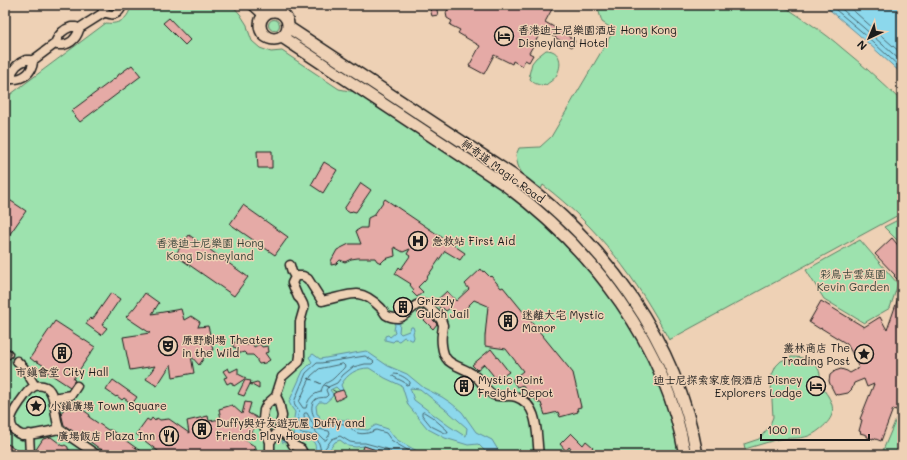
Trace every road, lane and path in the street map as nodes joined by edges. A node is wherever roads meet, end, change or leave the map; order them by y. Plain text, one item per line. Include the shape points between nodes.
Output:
1 (122, 5) edge
2 (252, 5) edge
3 (103, 9) edge
4 (264, 16) junction
5 (288, 27) junction
6 (78, 29) junction
7 (282, 37) junction
8 (56, 44) junction
9 (32, 61) junction
10 (12, 78) junction
11 (5, 83) edge
12 (290, 265) dead end
13 (295, 277) junction
14 (17, 361) dead end
15 (35, 386) junction
16 (76, 386) dead end
17 (276, 396) junction
18 (53, 398) junction
19 (8, 422) edge
20 (59, 429) junction
21 (279, 430) junction
22 (29, 434) junction
23 (270, 442) junction
24 (95, 454) edge
25 (30, 455) edge
26 (270, 455) edge
27 (304, 455) edge
28 (539, 455) edge
29 (685, 455) edge
30 (697, 455) edge

1 - 3 street via 117,13 111,14
2 - 4 street
3 - 6 street
4 - 5 street, 神奇道 Magic Road via 270,12 279,12 286,18
4 - 7 street, 神奇道 Magic Road via 260,26 263,34 273,39
5 - 7 street
5 - 30 street, 神奇道 Magic Road via 512,174 543,198 576,230 623,284 656,335 680,390
6 - 8 street via 77,36 71,42
6 - 8 street via 71,27 63,31 57,37
7 - 29 street, 神奇道 Magic Road via 504,184 563,234 613,292 645,341 669,394
8 - 9 street
9 - 10 street via 26,60 18,64 12,71
9 - 10 street via 32,68 27,75 19,79
10 - 11 street
12 - 13 street
13 - 17 street via 292,283 304,308 300,322 300,356 299,362 282,377
13 - 28 street via 303,276 308,279 322,301 357,294 370,298 386,315 393,317 403,316 416,304 423,303 428,306 442,320 441,342 446,358 475,375 493,395 514,396 530,408 535,418
14 - 15 street
15 - 18 street via 47,388
15 - 19 street via 29,389
16 - 18 street via 71,394
17 - 21 street via 282,416
17 - 23 street via 264,410 264,426
18 - 20 street
19 - 22 street via 17,433
20 - 22 street
20 - 24 street
21 - 23 street
21 - 27 street via 301,449
22 - 25 street
23 - 26 street

